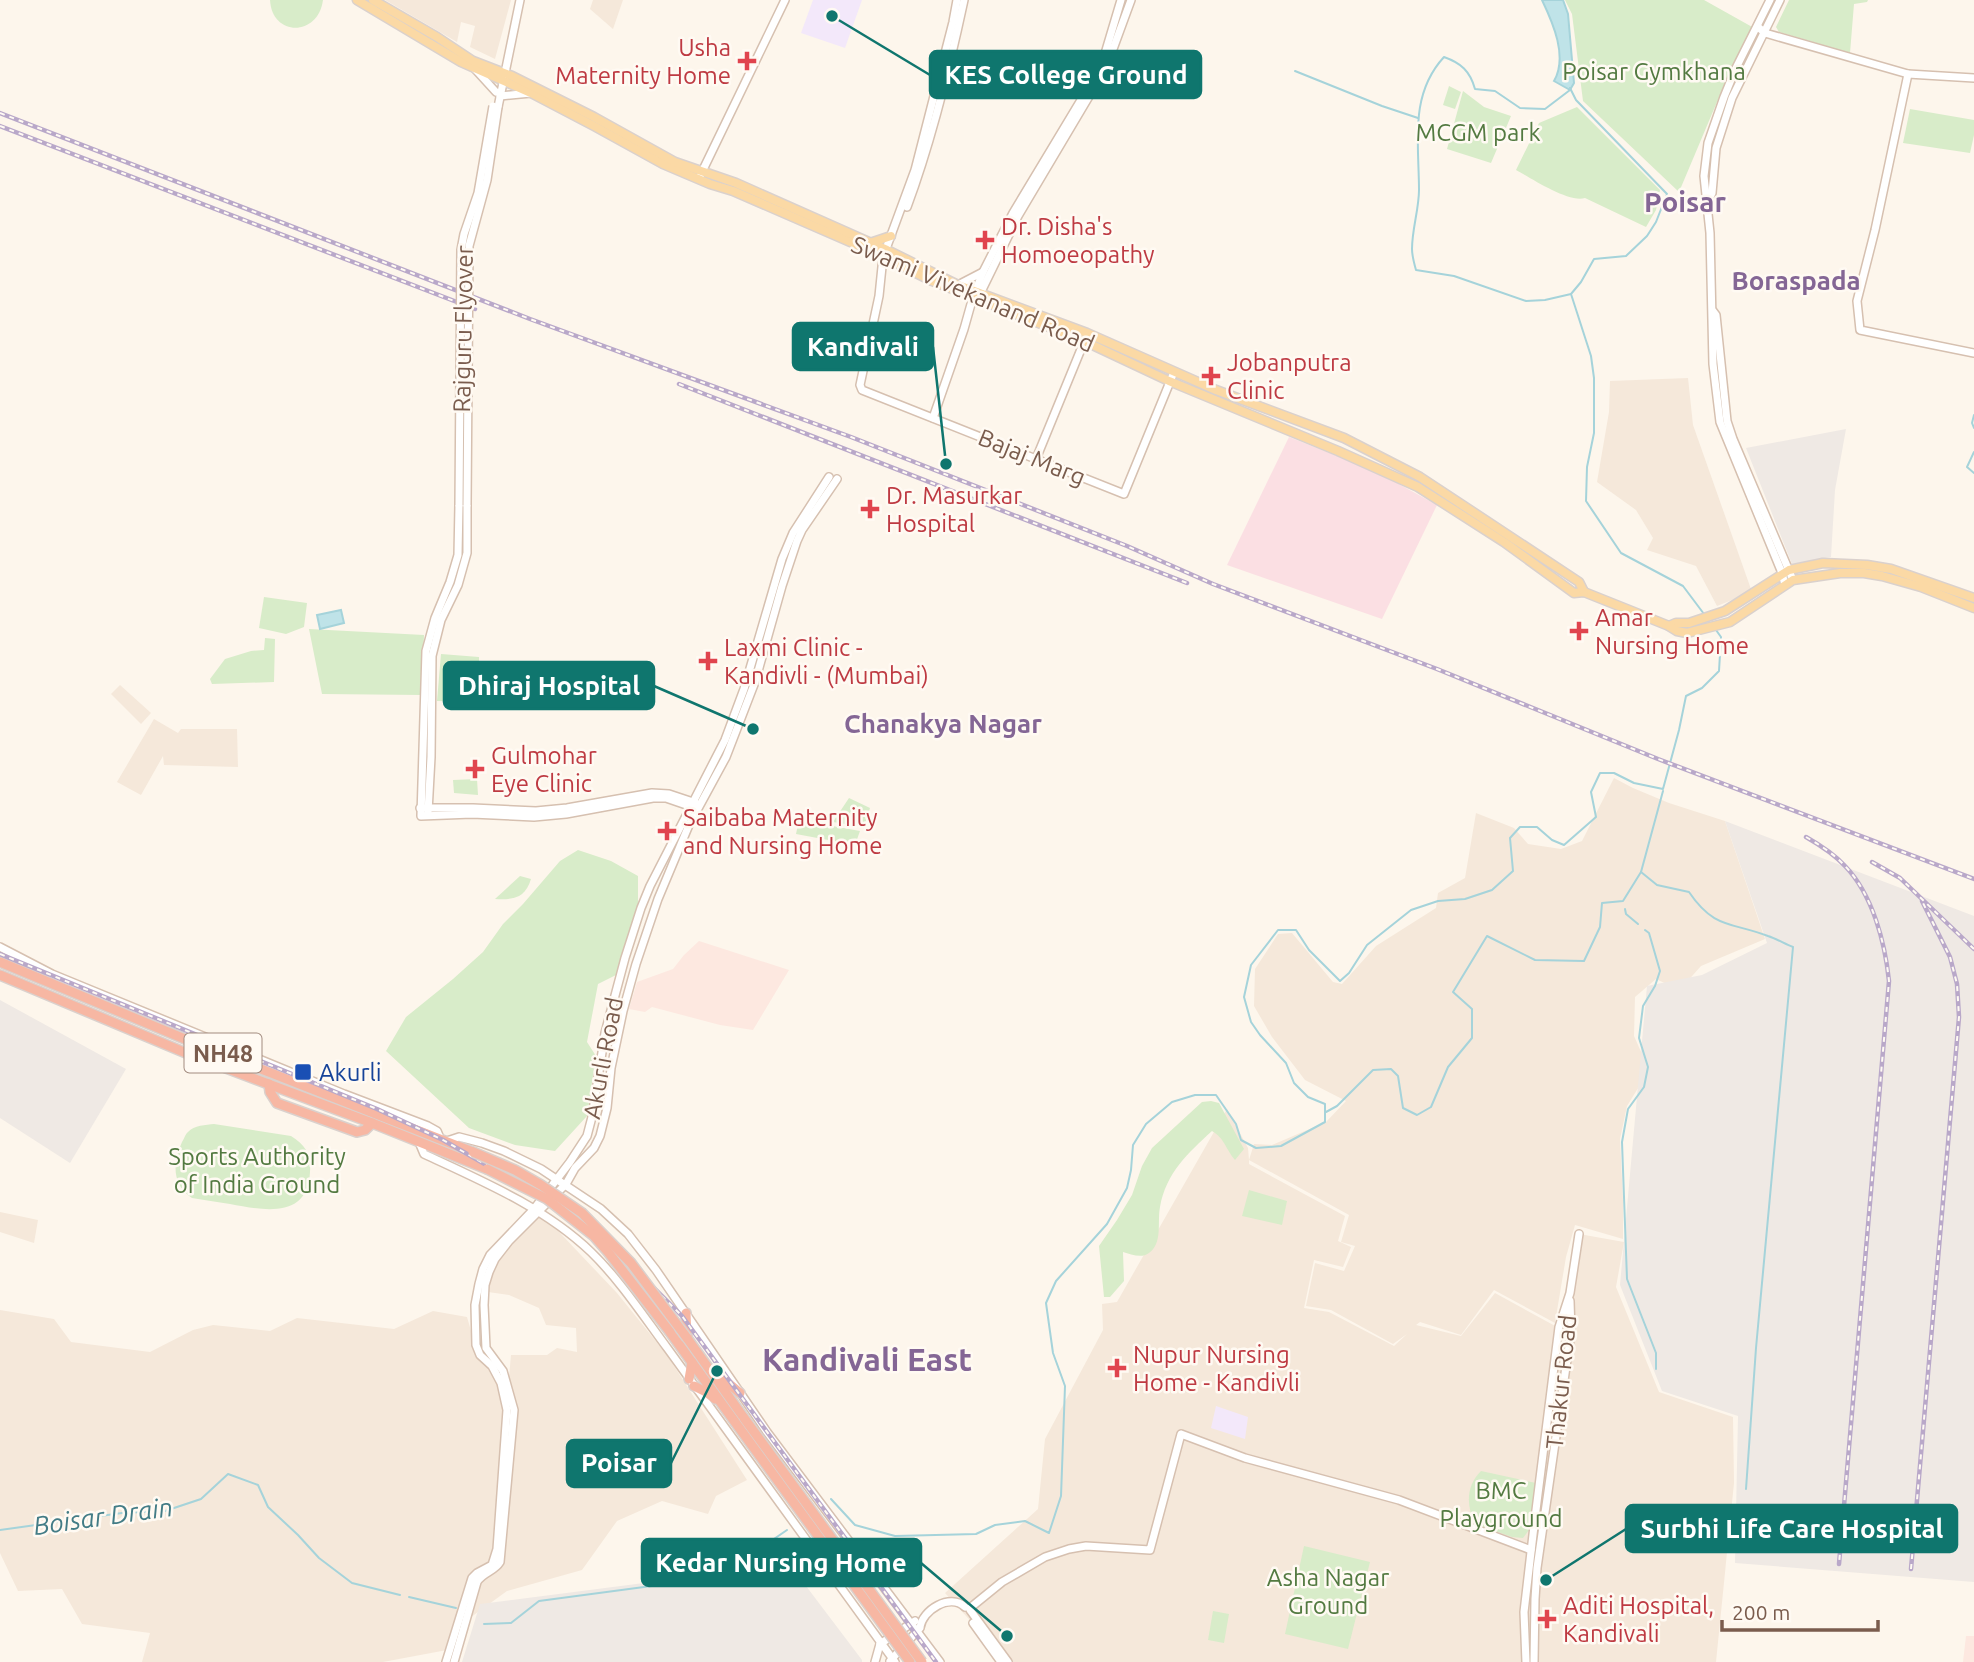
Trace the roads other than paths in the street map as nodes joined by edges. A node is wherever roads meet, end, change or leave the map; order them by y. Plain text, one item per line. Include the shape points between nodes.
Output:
1 (357, 0) edge
2 (373, 0) edge
3 (518, 0) edge
4 (785, 0) edge
5 (957, 0) edge
6 (964, 0) edge
7 (1122, 0) edge
8 (1131, 0) edge
9 (1770, 0) edge
10 (1780, 0) edge
11 (1758, 27) junction
12 (1765, 33) junction
13 (474, 68) junction
14 (1908, 74) junction
15 (503, 76) junction
16 (1974, 78) edge
17 (531, 93) junction
18 (498, 94) junction
19 (1708, 143) junction
20 (1717, 145) junction
21 (700, 175) junction
22 (1707, 202) junction
23 (891, 236) junction
24 (870, 243) junction
25 (886, 257) junction
26 (986, 274) junction
27 (958, 285) junction
28 (976, 295) junction
29 (993, 297) junction
30 (1086, 337) junction
31 (1974, 353) edge
32 (1174, 372) junction
33 (1169, 381) junction
34 (933, 418) junction
35 (1036, 459) junction
36 (833, 478) dead end
37 (1786, 571) junction
38 (1789, 583) junction
39 (1584, 592) junction
40 (1974, 598) edge
41 (1974, 608) edge
42 (1690, 628) junction
43 (695, 805) junction
44 (0, 947) edge
45 (0, 962) edge
46 (0, 975) edge
47 (180, 1032) junction
48 (270, 1084) junction
49 (328, 1106) junction
50 (323, 1119) junction
51 (372, 1123) junction
52 (443, 1139) junction
53 (419, 1142) junction
54 (556, 1178) junction
55 (566, 1184) junction
56 (536, 1211) junction
57 (1579, 1234) dead end
58 (1570, 1293) junction
59 (686, 1313) junction
60 (687, 1338) junction
61 (692, 1362) junction
62 (713, 1371) junction
63 (692, 1382) junction
64 (740, 1393) junction
65 (724, 1407) junction
66 (740, 1420) junction
67 (1542, 1469) junction
68 (1551, 1472) junction
69 (1531, 1550) junction
70 (882, 1584) junction
71 (853, 1605) junction
72 (968, 1609) junction
73 (916, 1625) junction
74 (880, 1644) junction
75 (450, 1660) edge
76 (892, 1661) edge
77 (875, 1662) edge
78 (910, 1662) edge
79 (922, 1662) edge
80 (940, 1662) edge
81 (1001, 1662) edge
82 (1008, 1662) edge
83 (1526, 1662) edge
84 (1534, 1662) edge

1 - 13 main road, Swami Vivekanand Road
2 - 15 main road, Swami Vivekanand Road
3 - 15 street, Rajguru Flyover
4 - 21 street
5 - 23 street via 915,170
6 - 25 street via 920,172
7 - 26 street via 1090,86 1013,213
8 - 26 street via 1094,88
9 - 11 street
10 - 12 street
11 - 12 street
11 - 19 street via 1735,70
12 - 14 street
12 - 20 street via 1735,89
13 - 15 main road, Swami Vivekanand Road
13 - 18 street
14 - 16 street
14 - 31 street via 1857,301 1860,330
15 - 17 main road, Swami Vivekanand Road
15 - 18 street, Rajguru Flyover
15 - 21 main road, Swami Vivekanand Road via 594,117
17 - 18 street
17 - 21 main road, Swami Vivekanand Road via 663,164
18 - 43 street, Rajguru Flyover, bridge via 486,180 469,246 463,505 467,553 432,656 431,758 425,811 536,811 652,793 669,794
19 - 20 street
19 - 22 street
20 - 22 street
21 - 24 main road, Swami Vivekanand Road via 736,183
21 - 25 main road, Swami Vivekanand Road via 710,184
22 - 37 street via 1713,364 1720,422
23 - 24 main road
23 - 25 street
24 - 25 main road, Swami Vivekanand Road
25 - 27 main road, Swami Vivekanand Road
25 - 28 main road, Swami Vivekanand Road via 932,281
25 - 34 street, Bajaj Marg via 860,385 862,390
26 - 27 street
26 - 28 street
26 - 29 street
27 - 28 main road, Swami Vivekanand Road
28 - 29 main road, Swami Vivekanand Road
28 - 30 main road, Swami Vivekanand Road
28 - 34 street
29 - 30 main road, Swami Vivekanand Road
30 - 32 main road, Swami Vivekanand Road
30 - 33 main road, Swami Vivekanand Road
30 - 35 street
32 - 33 street
32 - 39 main road, Swami Vivekanand Road via 1343,439 1420,477 1579,582
33 - 35 street, Bajaj Marg via 1124,494
33 - 39 main road, Swami Vivekanand Road via 1418,487 1574,593
34 - 35 street, Bajaj Marg
36 - 43 street, Akurli Road via 797,541 726,757
37 - 38 street
37 - 40 main road via 1824,564 1867,565
37 - 42 main road
38 - 41 main road via 1864,573 1921,587
38 - 42 main road via 1730,622
39 - 42 main road, Swami Vivekanand Road via 1677,631
43 - 54 street, Akurli Road via 641,908 605,1032 587,1136
43 - 55 street, Akurli Road via 622,1011 600,1136
44 - 47 street
45 - 47 highway, NH48
46 - 48 highway, NH48
47 - 52 highway, NH48
48 - 49 highway, NH48
48 - 50 highway via 277,1102
49 - 50 highway
49 - 51 highway, NH48
50 - 51 highway via 358,1132
51 - 53 highway, NH48
52 - 54 street via 459,1137 504,1151
52 - 60 highway, NH48, bridge via 515,1170 582,1213 631,1262
53 - 56 street via 424,1154
53 - 61 highway, NH48, bridge via 522,1185 594,1236
54 - 55 street
54 - 56 street, Akurli Road
55 - 56 street, Akurli Road
55 - 59 street via 627,1232
56 - 63 street via 592,1253
56 - 75 street, Akurli Road via 490,1255 475,1305 477,1345 498,1376 506,1402 506,1444 494,1562 472,1578
57 - 58 street, Thakur Road
58 - 67 street, Thakur Road via 1559,1327
58 - 68 street, Thakur Road via 1571,1332
59 - 60 highway
59 - 64 street
60 - 62 highway, NH48
61 - 63 highway
61 - 65 highway, NH48
62 - 64 highway
62 - 66 highway, NH48
63 - 65 highway
63 - 71 street
64 - 70 street
65 - 66 highway, NH48
66 - 78 highway, NH48, bridge
66 - 79 highway, NH48, bridge
67 - 68 street, Thakur Road
67 - 69 street, Thakur Road
68 - 84 street, Thakur Road via 1537,1568
69 - 72 street via 1399,1500 1244,1458 1181,1434 1150,1550 1069,1549 1002,1582
69 - 83 street, Thakur Road via 1524,1612
70 - 71 street
70 - 73 street
71 - 74 street
72 - 73 street via 948,1601
72 - 81 street
72 - 82 street
73 - 74 street
73 - 76 street
73 - 80 street
74 - 76 street
74 - 77 street

